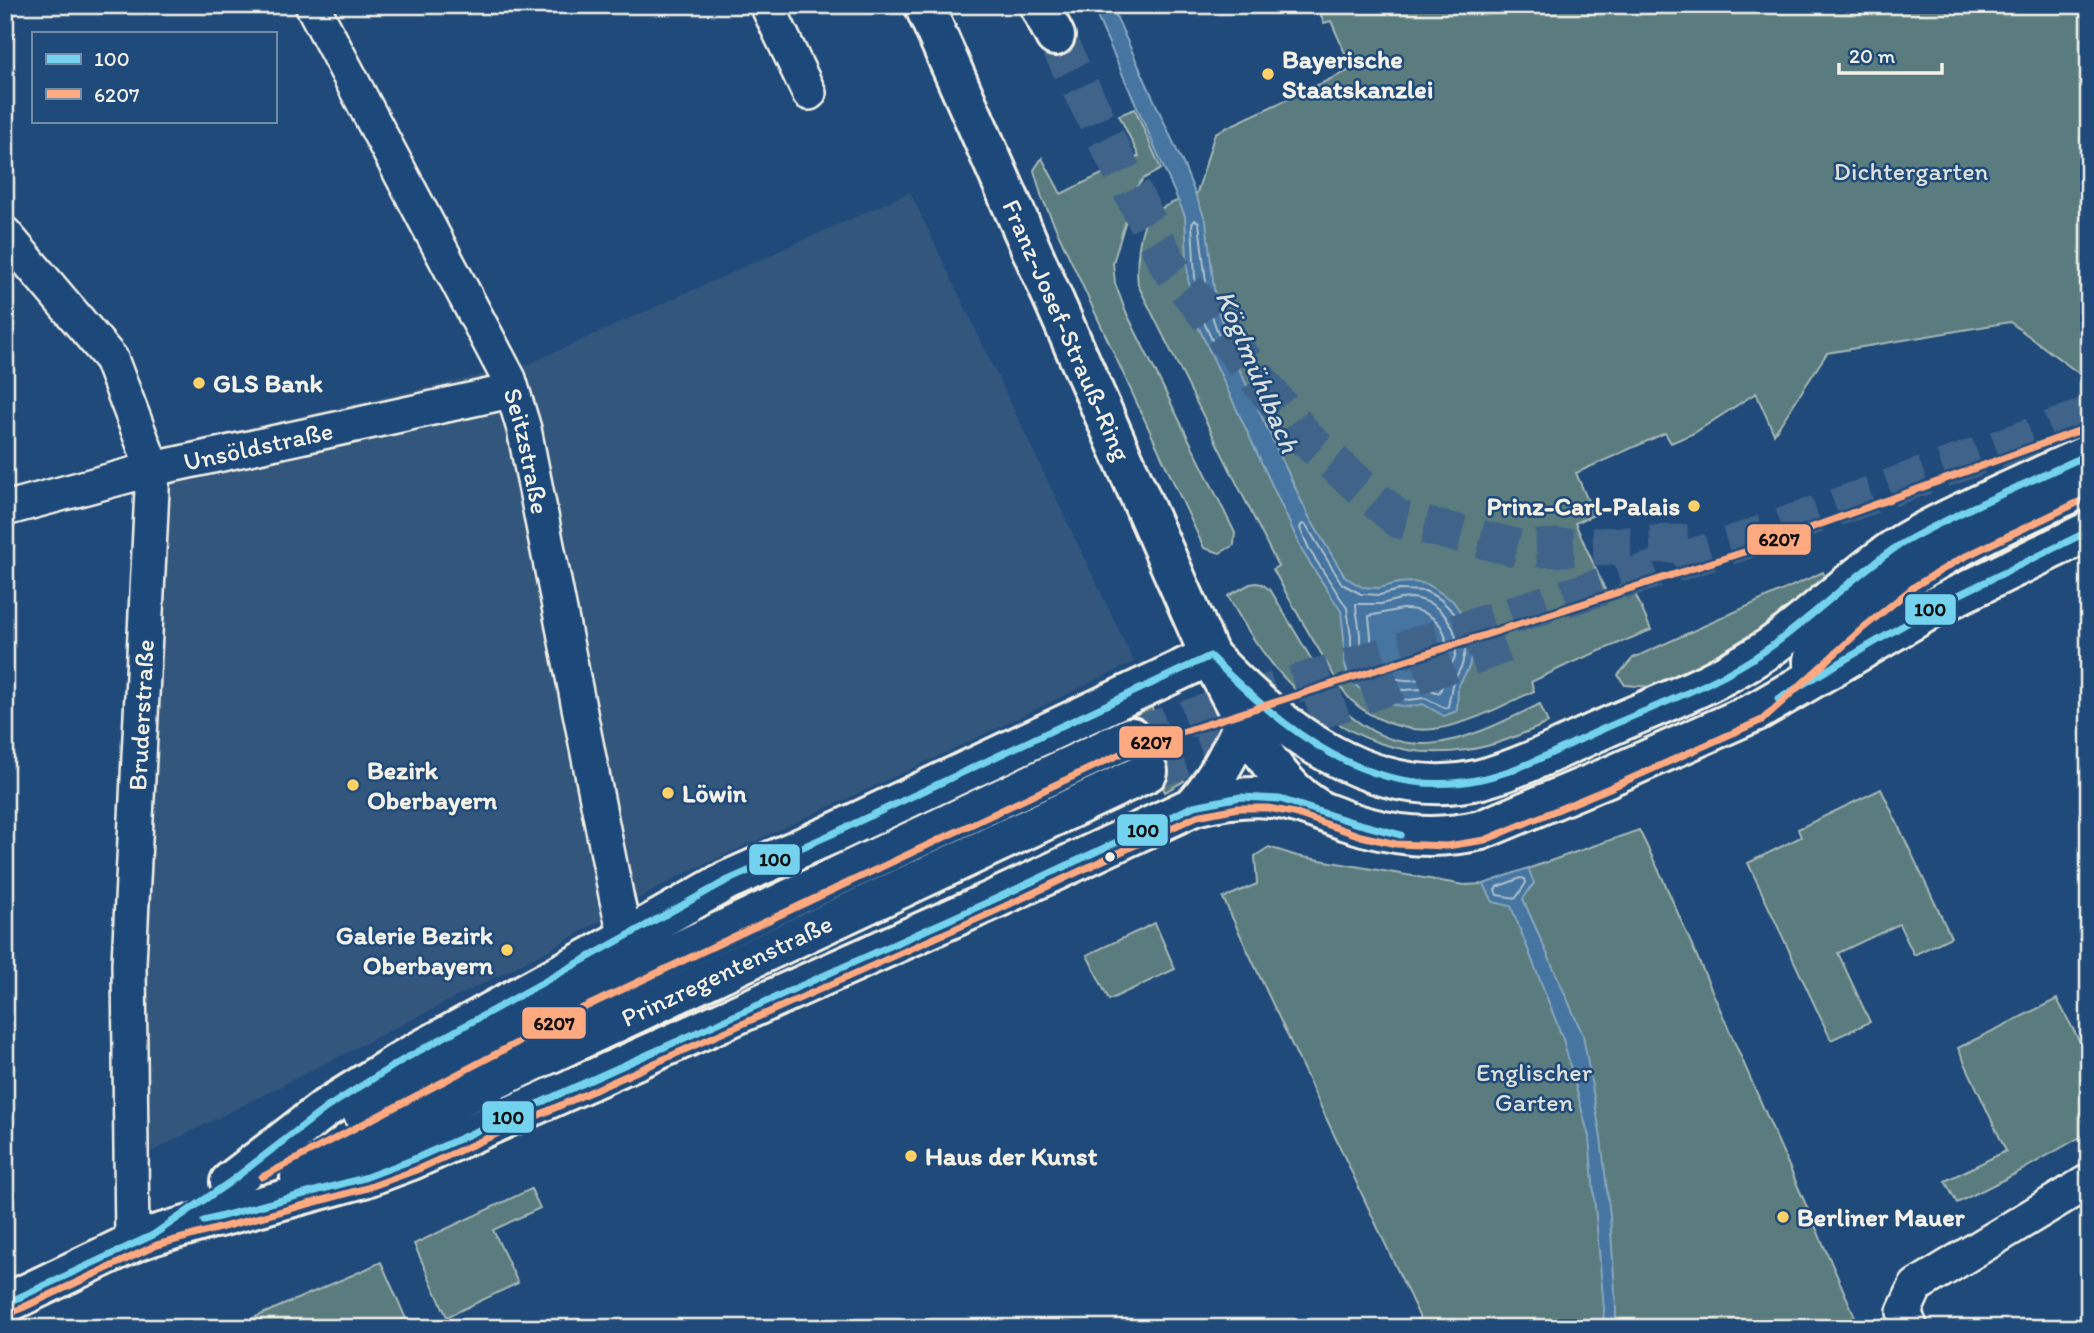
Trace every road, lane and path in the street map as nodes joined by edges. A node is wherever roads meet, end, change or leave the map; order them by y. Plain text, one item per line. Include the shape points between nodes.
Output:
1 (312, 5) edge
2 (767, 5) edge
3 (923, 5) edge
4 (809, 93) dead end
5 (5, 234) edge
6 (511, 391) junction
7 (2089, 454) edge
8 (153, 469) junction
9 (2089, 485) edge
10 (5, 509) edge
11 (2089, 531) edge
12 (1210, 656) junction
13 (1249, 710) junction
14 (1757, 711) junction
15 (1131, 737) tunnel mouth
16 (1148, 772) tunnel mouth
17 (1194, 806) junction
18 (1326, 813) junction
19 (626, 938) junction
20 (2089, 1181) edge
21 (230, 1182) junction
22 (216, 1218) junction
23 (143, 1239) junction
24 (5, 1304) edge
25 (1908, 1320) edge

1 - 6 street, Seitzstraße via 509,379
2 - 4 street
3 - 12 main road, Franz-Josef-Strauß-Ring
5 - 8 street, Bruderstraße via 111,359
6 - 8 street, Unsöldstraße
6 - 19 street, Seitzstraße via 524,429
7 - 13 main road via 1911,538 1735,670 1497,774 1449,784 1379,775 1335,758
8 - 10 street, Unsöldstraße
8 - 23 street, Bruderstraße via 129,963
9 - 14 main road via 1909,577
11 - 14 main road via 1938,605
12 - 13 main road, Franz-Josef-Strauß-Ring
12 - 19 main road via 726,881
13 - 17 main road
13 - 18 main road, Franz-Josef-Strauß-Ring via 1272,765 1300,797
14 - 18 main road via 1481,830 1403,836
15 - 21 main road, Prinzregentenstraße via 576,1000
16 - 22 main road, Prinzregentenstraße via 515,1070
17 - 18 main road via 1264,797
17 - 22 main road via 412,1160 364,1178
19 - 21 main road via 401,1061 326,1108
20 - 25 street via 1916,1286
21 - 23 main road, Prinzregentenstraße
22 - 23 main road, Prinzregentenstraße
23 - 24 main road, Prinzregentenstraße

